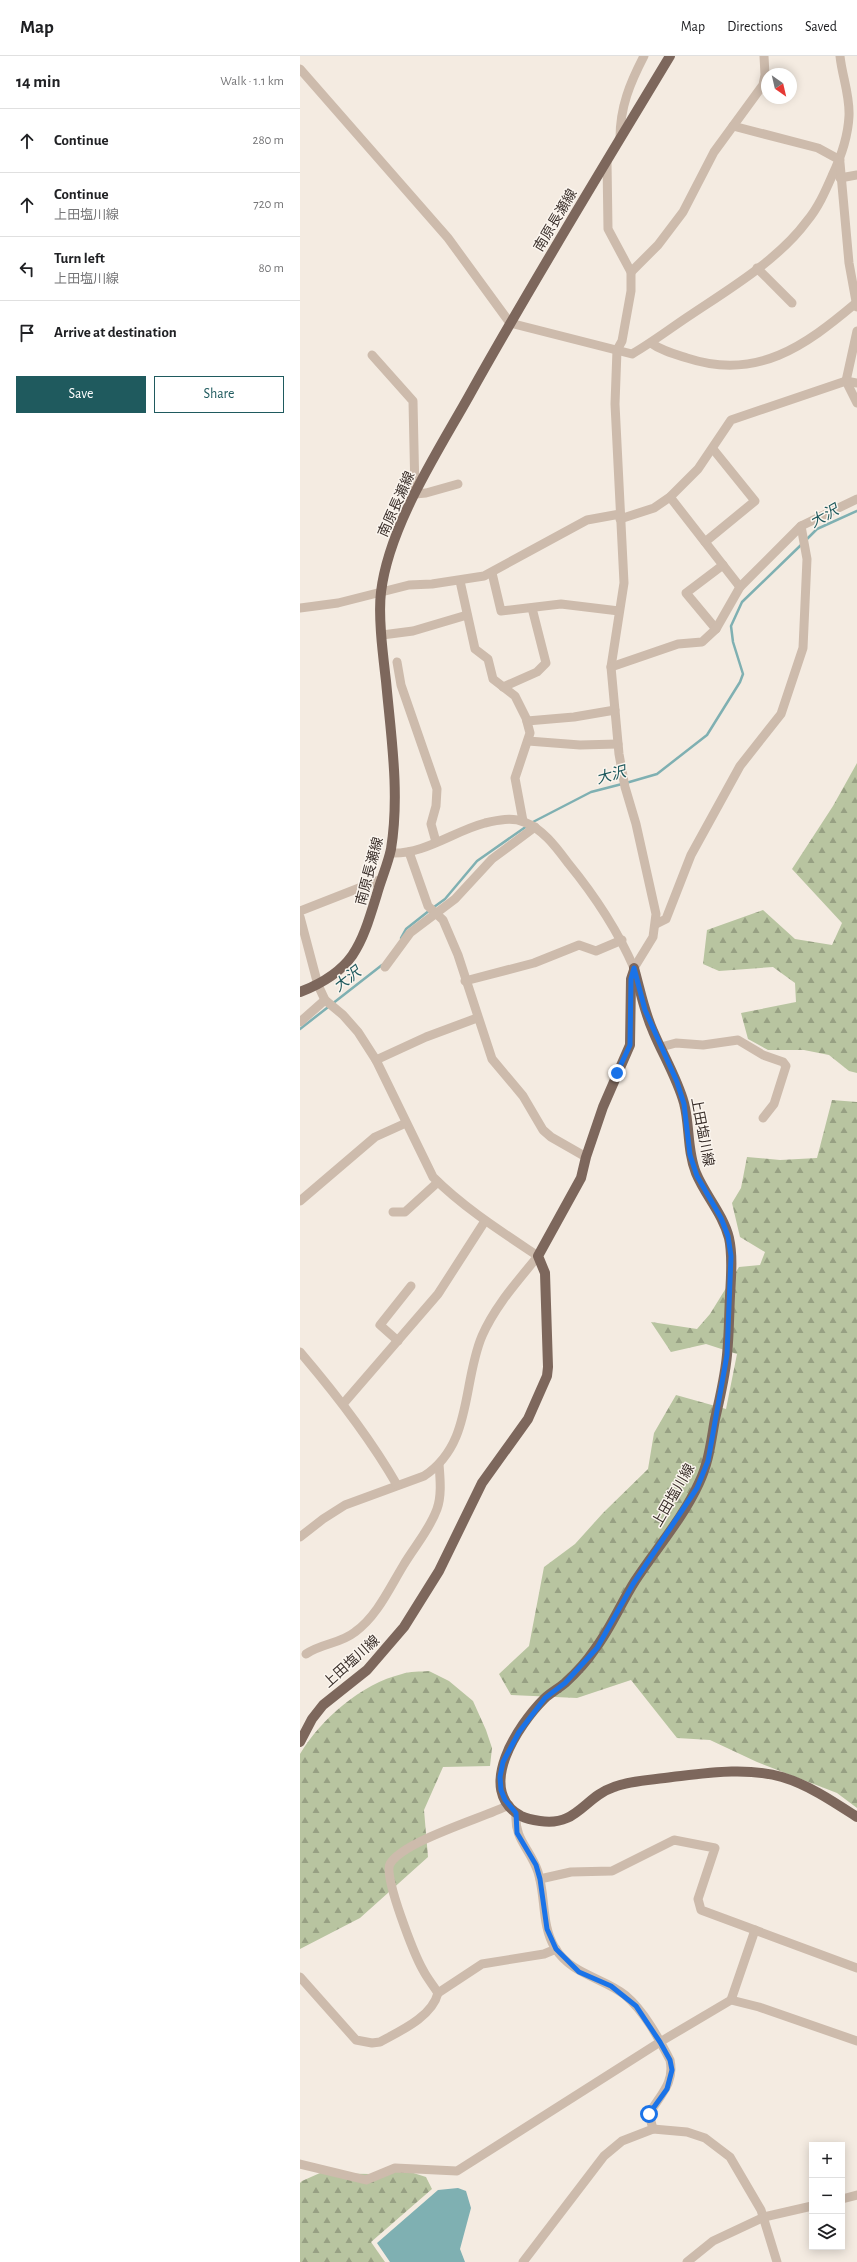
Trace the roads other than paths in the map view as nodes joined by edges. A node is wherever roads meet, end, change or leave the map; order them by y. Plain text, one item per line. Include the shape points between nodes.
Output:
1 (644, 56) edge
2 (670, 56) edge
3 (764, 56) edge
4 (840, 56) edge
5 (300, 70) edge
6 (857, 91) edge
7 (847, 92) junction
8 (733, 126) junction
9 (620, 138) junction
10 (840, 160) junction
11 (608, 162) junction
12 (857, 175) edge
13 (840, 178) junction
14 (757, 268) junction
15 (631, 272) junction
16 (792, 303) dead end
17 (857, 306) edge
18 (510, 323) junction
19 (857, 331) edge
20 (651, 343) junction
21 (617, 350) junction
22 (372, 355) dead end
23 (846, 381) junction
24 (857, 383) edge
25 (857, 403) edge
26 (713, 449) junction
27 (458, 484) dead end
28 (415, 494) junction
29 (670, 497) junction
30 (857, 499) edge
31 (620, 516) junction
32 (801, 526) junction
33 (705, 542) junction
34 (723, 565) junction
35 (492, 572) junction
36 (460, 581) junction
37 (740, 587) junction
38 (381, 591) junction
39 (300, 608) edge
40 (532, 608) junction
41 (619, 611) junction
42 (467, 615) junction
43 (716, 629) junction
44 (382, 635) junction
45 (397, 662) dead end
46 (611, 667) junction
47 (503, 687) junction
48 (615, 710) junction
49 (527, 721) junction
50 (528, 741) junction
51 (618, 744) junction
52 (523, 821) junction
53 (535, 827) junction
54 (436, 842) junction
55 (410, 852) junction
56 (390, 853) junction
57 (382, 879) junction
58 (300, 911) edge
59 (437, 914) junction
60 (300, 917) edge
61 (656, 924) junction
62 (622, 940) junction
63 (385, 967) dead end
64 (634, 968) junction
65 (465, 981) junction
66 (318, 985) junction
67 (300, 992) edge
68 (325, 1000) junction
69 (477, 1018) junction
70 (300, 1022) edge
71 (661, 1047) junction
72 (376, 1060) junction
73 (763, 1118) dead end
74 (406, 1123) junction
75 (586, 1157) junction
76 (438, 1182) junction
77 (300, 1201) edge
78 (393, 1212) dead end
79 (486, 1221) junction
80 (538, 1256) junction
81 (411, 1286) dead end
82 (398, 1341) junction
83 (300, 1352) edge
84 (343, 1404) junction
85 (439, 1464) junction
86 (397, 1485) junction
87 (300, 1537) edge
88 (306, 1654) dead end
89 (300, 1742) edge
90 (509, 1805) junction
91 (516, 1813) junction
92 (857, 1817) edge
93 (540, 1879) junction
94 (754, 1930) junction
95 (556, 1949) junction
96 (857, 1968) edge
97 (300, 1977) edge
98 (438, 1993) junction
99 (731, 2000) junction
100 (857, 2041) edge
101 (660, 2042) junction
102 (653, 2129) junction
103 (300, 2164) edge
104 (857, 2195) edge
105 (845, 2198) edge
106 (809, 2207) edge
107 (764, 2217) junction
108 (523, 2262) edge
109 (686, 2262) edge
110 (777, 2262) edge

1 - 9 street via 626,94 620,122
2 - 9 main road, 南原長瀬線
3 - 8 street via 763,85
4 - 7 street
5 - 18 street via 448,238
6 - 7 street
7 - 10 street via 849,116
8 - 10 street via 818,148
8 - 15 street via 703,172 683,212 658,245
9 - 11 main road, 南原長瀬線
10 - 13 street
10 - 14 street via 807,222
11 - 15 street via 608,229
11 - 18 main road, 南原長瀬線
12 - 13 street
13 - 17 street via 850,269
14 - 16 street
14 - 20 street
15 - 21 street via 632,291 622,341
17 - 20 street via 801,346 749,365 708,365 660,349
18 - 21 street
18 - 28 main road, 南原長瀬線
19 - 23 street
20 - 21 street via 632,354
21 - 31 street via 615,404
22 - 28 street via 413,400
23 - 24 street
23 - 25 street
23 - 26 street via 732,420
26 - 29 street via 698,469
26 - 33 street via 755,501
27 - 28 street
28 - 38 main road, 南原長瀬線 via 390,556
29 - 31 street via 654,508
29 - 33 street
30 - 32 street
31 - 35 street via 587,520
31 - 41 street via 624,583
32 - 37 street
32 - 61 street via 807,559 804,648 780,714 740,766 691,855 666,919
33 - 34 street
34 - 37 street
34 - 43 street via 686,593
35 - 36 street
35 - 40 street via 501,611
36 - 38 street via 409,585
36 - 42 street
37 - 43 street
38 - 39 street via 338,603
38 - 44 main road, 南原長瀬線
40 - 41 street via 561,604
40 - 47 street via 546,663 537,672
41 - 46 street
42 - 44 street via 413,631
42 - 47 street via 475,649 488,659 494,678
43 - 46 street via 702,642 678,644
44 - 56 main road, 南原長瀬線 via 394,764 394,826
45 - 54 street via 401,685 437,788 431,824
46 - 48 street
47 - 49 street via 515,696
48 - 49 street
48 - 51 street
49 - 50 street via 530,733
50 - 51 street via 580,745
50 - 52 street via 515,778
51 - 61 street via 625,787 656,914
52 - 53 street
52 - 54 street via 507,818 485,823
53 - 59 street via 492,859 455,900
53 - 62 street via 554,845 596,898
54 - 55 street
55 - 56 street
55 - 59 street via 428,906
56 - 57 main road, 南原長瀬線
57 - 58 street
57 - 66 main road, 南原長瀬線 via 366,934 341,969
59 - 63 street via 410,933
59 - 65 street via 443,920 458,955
60 - 66 street
61 - 64 street via 653,937
62 - 64 street
62 - 65 street via 596,951 579,944 534,963
64 - 71 main road, 上田塩川線 via 645,1010
64 - 75 main road via 631,979 630,1045
65 - 69 street
66 - 67 main road, 南原長瀬線
66 - 68 street
68 - 70 street
68 - 72 street via 353,1026
69 - 72 street via 426,1037
69 - 75 street via 492,1059 523,1096 543,1130 551,1138
71 - 73 street via 676,1043 703,1045 738,1040 763,1055 783,1062 786,1066 774,1104
71 - 90 main road, 上田塩川線 via 684,1104 690,1155 697,1176 721,1218 728,1236 731,1256 727,1355 708,1461 697,1488 633,1584 597,1648 565,1683 545,1698 519,1732 503,1762 500,1777 501,1790
72 - 74 street
74 - 76 street via 433,1177
74 - 77 street via 375,1137
75 - 80 main road via 581,1178
76 - 78 street via 405,1212
76 - 79 street
79 - 80 street
79 - 82 street via 438,1294
80 - 85 street via 500,1303 482,1337 471,1371 465,1414 451,1447
80 - 89 main road, 上田塩川線 via 545,1272 548,1367 547,1376 528,1419 482,1483 439,1572 404,1627 366,1670 323,1705
81 - 82 street via 380,1326
82 - 84 street
83 - 84 street
84 - 86 street
85 - 86 street via 424,1476
85 - 88 street via 438,1508 423,1539 403,1565 388,1594 357,1631 343,1641 317,1646
86 - 87 street via 345,1505
90 - 91 main road, 上田塩川線
90 - 98 street via 411,1846 390,1864 387,1871 390,1888 422,1970
91 - 92 main road, 上田塩川線 via 534,1820 562,1821 579,1812 599,1794 612,1787 627,1783 736,1772 782,1777 833,1801
91 - 93 street via 517,1833 536,1865
93 - 94 street via 571,1872 612,1871 674,1840 715,1848 698,1898 701,1910
93 - 95 street via 547,1929
94 - 96 street
94 - 99 street
95 - 98 street via 544,1954 482,1964
95 - 101 street via 579,1972 611,1986 624,1995 636,2006
97 - 98 street via 356,2040 372,2043 383,2040 426,2014 435,2003
99 - 100 street via 759,2007
99 - 101 street
101 - 102 street via 670,2060 672,2070 667,2089 649,2114
101 - 103 street via 457,2171 395,2168 366,2180
102 - 107 street via 687,2132 705,2138 730,2157
102 - 108 street via 622,2141 604,2156
104 - 105 street
106 - 107 street
107 - 109 street via 713,2241
107 - 110 street

